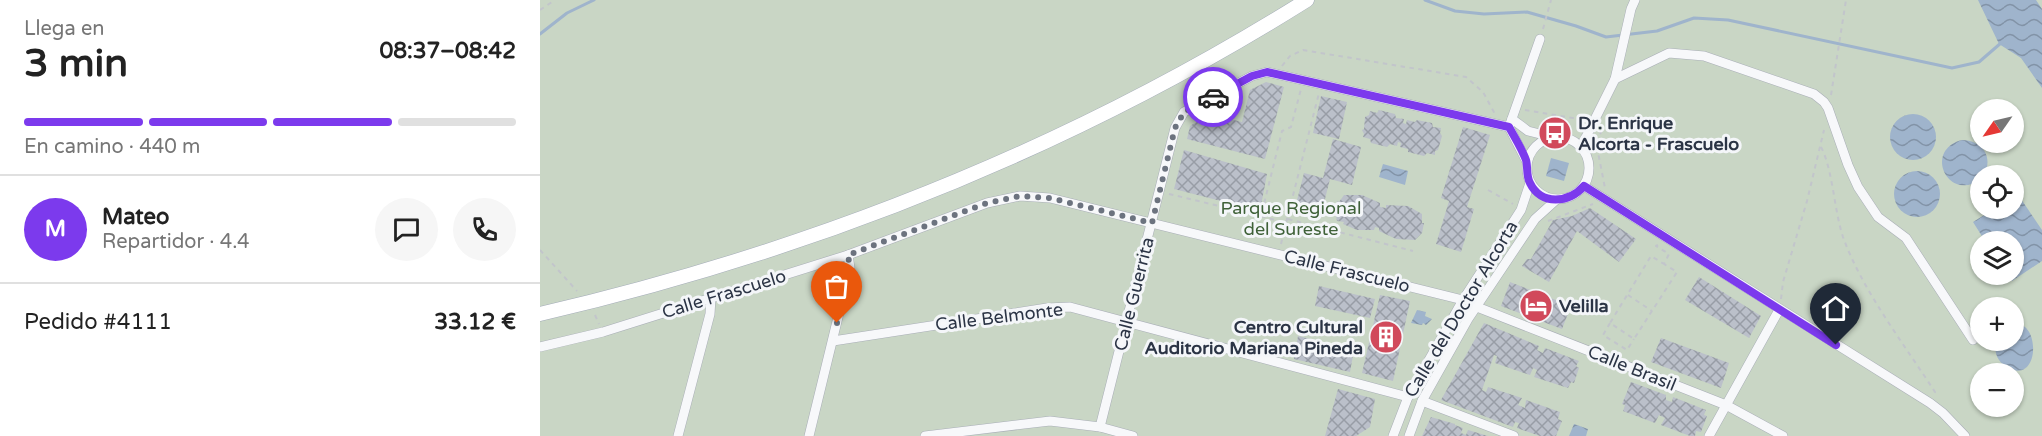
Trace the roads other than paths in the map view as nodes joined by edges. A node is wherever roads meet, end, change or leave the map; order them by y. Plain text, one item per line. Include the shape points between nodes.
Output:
1 (1307, 0) edge
2 (1633, 4) edge
3 (1540, 39) dead end
4 (1615, 79) junction
5 (1511, 123) junction
6 (1552, 137) junction
7 (1581, 147) junction
8 (1527, 162) junction
9 (1530, 183) junction
10 (1584, 186) junction
11 (1556, 200) junction
12 (1152, 223) junction
13 (848, 255) junction
14 (711, 298) junction
15 (1463, 300) junction
16 (1477, 307) junction
17 (1779, 310) junction
18 (540, 314) edge
19 (1127, 323) junction
20 (1970, 335) edge
21 (833, 341) junction
22 (540, 347) edge
23 (1408, 396) junction
24 (1422, 401) junction
25 (1726, 405) junction
26 (1100, 427) junction
27 (678, 436) edge
28 (809, 436) edge
29 (925, 436) edge
30 (1133, 436) edge
31 (1393, 436) edge
32 (1409, 436) edge
33 (1514, 436) edge
34 (1708, 436) edge
35 (1783, 436) edge
36 (1965, 436) edge

1 - 18 main road via 1206,60 1027,152 869,217 654,286
2 - 4 street
3 - 5 street
4 - 7 street
4 - 20 street via 1669,53 1704,56 1814,94 1828,108 1858,187 1878,217 1906,238
5 - 6 street, Calle Guerrita
5 - 8 street
5 - 12 street, Calle Guerrita via 1267,72 1252,76 1184,112 1175,128
6 - 7 street via 1572,140
6 - 8 street via 1535,147
7 - 10 street via 1590,165
8 - 9 street
9 - 11 street via 1536,192
9 - 15 street, Calle del Doctor Alcorta via 1521,210
10 - 11 street via 1567,199
10 - 17 street
11 - 16 street, Calle del Doctor Alcorta via 1535,219
12 - 13 street, Calle Frascuelo via 1050,198 1020,196 987,203
12 - 15 street, Calle Frascuelo
12 - 19 street, Calle Guerrita
13 - 14 street, Calle Frascuelo
13 - 21 street via 850,268
14 - 22 street, Calle Frascuelo
14 - 27 street
15 - 23 street, Calle del Doctor Alcorta
16 - 24 street, Calle del Doctor Alcorta
16 - 25 street, Calle Brasil
17 - 25 street
17 - 36 street via 1930,403
19 - 21 street, Calle Belmonte via 1070,307 1047,308
19 - 23 street, Calle Belmonte
19 - 26 street, Calle Guerrita
21 - 28 street
23 - 31 street, Calle del Doctor Alcorta
24 - 32 street, Calle del Doctor Alcorta
24 - 33 street
25 - 34 street
25 - 35 street, Calle Brasil
26 - 29 street via 1050,421
26 - 30 street

